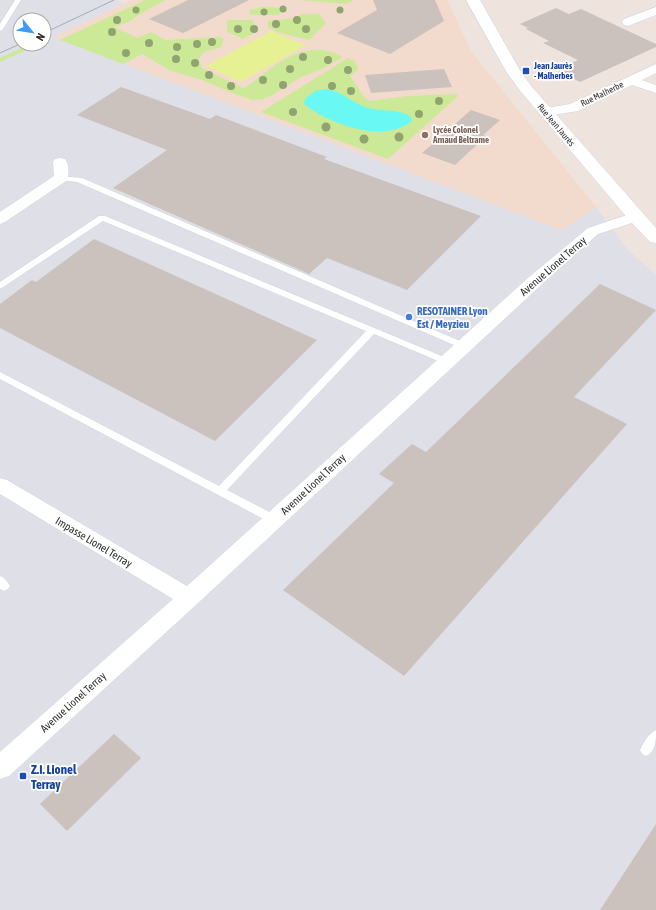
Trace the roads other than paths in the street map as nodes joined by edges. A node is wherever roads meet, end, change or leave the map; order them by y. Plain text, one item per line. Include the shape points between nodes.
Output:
1 (18, 0) edge
2 (473, 0) edge
3 (656, 11) edge
4 (628, 22) dead end
5 (0, 29) edge
6 (656, 68) edge
7 (631, 80) junction
8 (656, 89) edge
9 (546, 112) junction
10 (60, 162) dead end
11 (61, 178) junction
12 (636, 217) junction
13 (0, 219) edge
14 (656, 238) edge
15 (0, 286) edge
16 (372, 331) junction
17 (464, 346) junction
18 (446, 361) junction
19 (0, 375) edge
20 (0, 485) edge
21 (220, 491) junction
22 (275, 520) junction
23 (189, 598) junction
24 (656, 736) edge
25 (646, 750) dead end
26 (0, 768) edge

1 - 5 lane
2 - 9 main road, Rue Jean Jaurès via 514,73
3 - 4 street
6 - 7 street, Rue Malherbe
7 - 8 street
7 - 9 street, Rue Malherbe via 573,108
9 - 12 main road, Rue Jean Jaurès
10 - 11 street
11 - 13 street
11 - 17 lane via 79,180
12 - 14 main road, Rue Jean Jaurès
12 - 17 street, Avenue Lionel Terray via 593,231
15 - 16 lane via 102,218
16 - 18 lane
16 - 21 lane
17 - 18 street, Avenue Lionel Terray
18 - 22 street, Avenue Lionel Terray
19 - 21 lane
20 - 23 street, Impasse Lionel Terray
21 - 22 lane
22 - 23 street, Avenue Lionel Terray
23 - 26 street, Avenue Lionel Terray
24 - 25 lane

